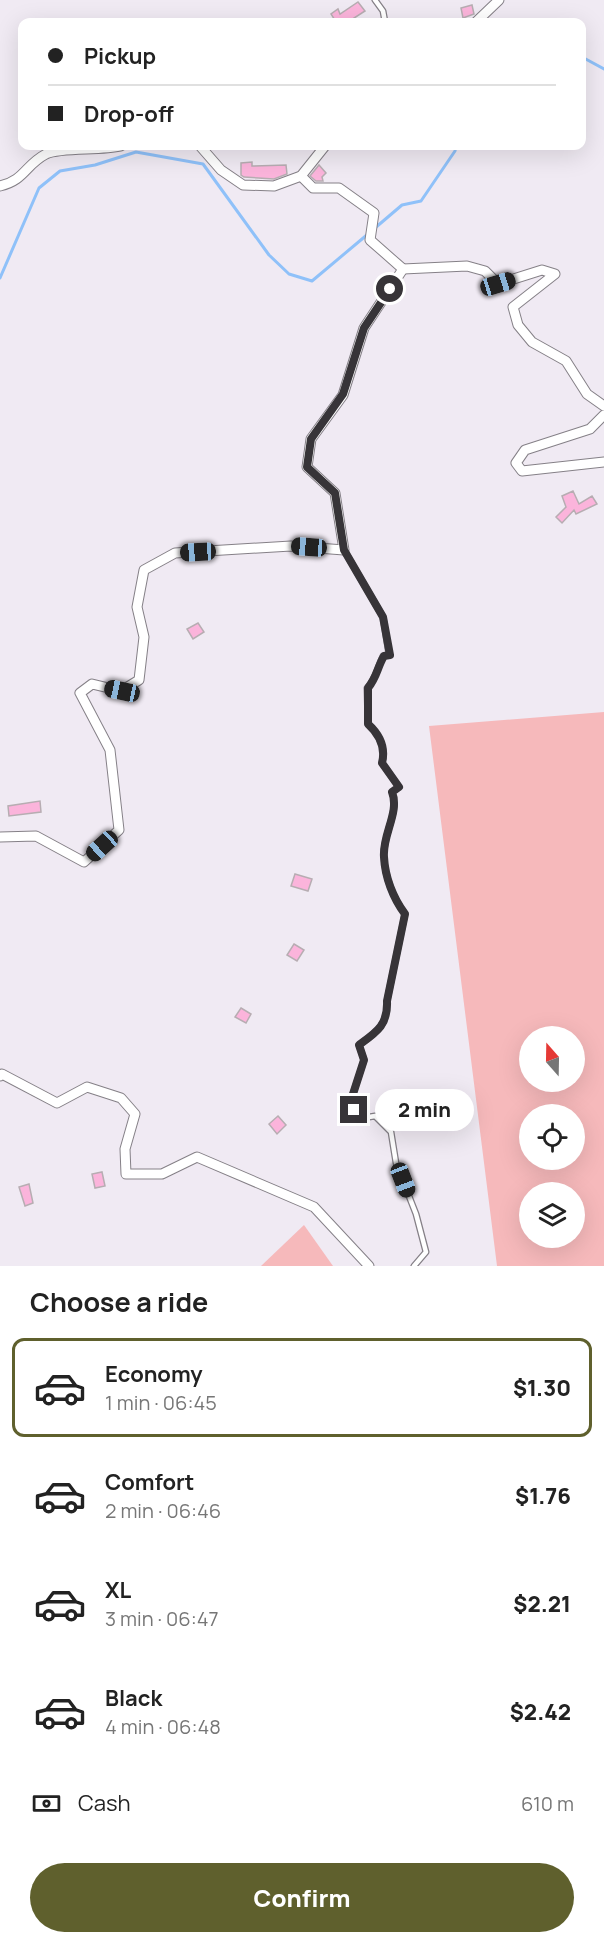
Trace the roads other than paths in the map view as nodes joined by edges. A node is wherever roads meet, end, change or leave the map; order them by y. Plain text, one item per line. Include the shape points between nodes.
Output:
1 (375, 0) edge
2 (499, 0) edge
3 (384, 18) edge
4 (480, 18) edge
5 (79, 150) edge
6 (204, 150) edge
7 (323, 150) edge
8 (301, 176) junction
9 (0, 186) edge
10 (403, 269) junction
11 (604, 406) edge
12 (604, 415) edge
13 (604, 462) edge
14 (344, 550) junction
15 (0, 837) edge
16 (0, 1076) edge
17 (369, 1266) edge
18 (414, 1266) edge

1 - 3 lane
2 - 4 street
5 - 9 street via 47,153 16,182
6 - 8 street via 221,170 243,185 274,186
7 - 8 street
8 - 10 street via 313,188 339,188 374,213 370,240
10 - 11 street via 467,266 485,271 498,284 542,270 555,274 513,307 518,325 532,342 566,361 587,394
10 - 14 street via 364,328 343,394 311,439 307,467 335,493
12 - 13 street via 590,429 525,450 516,463 522,471
14 - 15 street via 291,546 175,553 144,570 137,607 144,637 139,680 122,691 92,684 80,693 110,750 119,830 84,862 36,836
14 - 18 lane via 387,630 390,655 384,656 377,678 368,688 368,724 377,733 385,753 382,763 399,787 392,792 396,801 383,856 393,897 405,914 387,1001 388,1015 380,1030 359,1045 364,1060 353,1094 354,1110 363,1118 375,1116 391,1132 396,1162 426,1252
16 - 17 street via 57,1103 87,1087 121,1098 135,1114 125,1149 126,1174 162,1174 197,1157 314,1207

